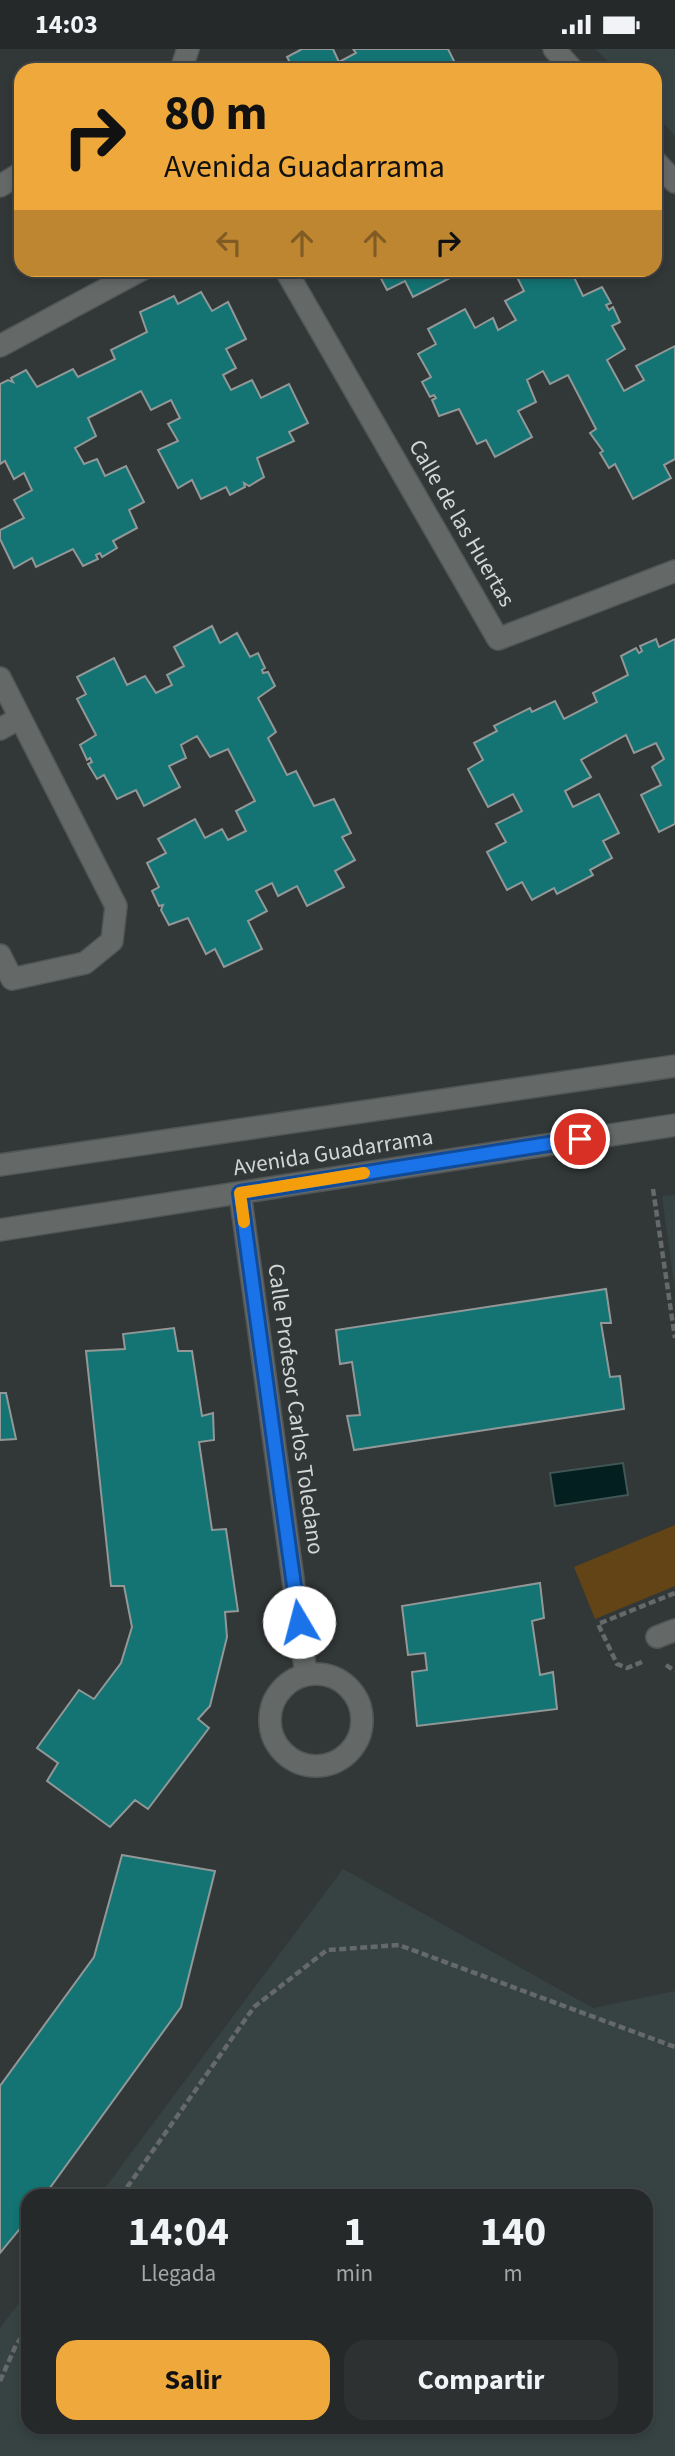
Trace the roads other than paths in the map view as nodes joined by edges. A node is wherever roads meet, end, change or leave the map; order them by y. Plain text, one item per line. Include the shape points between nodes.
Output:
1 (554, 49) edge
2 (567, 63) edge
3 (662, 168) edge
4 (675, 182) edge
5 (128, 277) edge
6 (290, 277) edge
7 (0, 346) edge
8 (675, 571) edge
9 (0, 678) edge
10 (20, 718) junction
11 (0, 729) edge
12 (0, 955) edge
13 (675, 1066) edge
14 (675, 1125) edge
15 (0, 1165) edge
16 (240, 1193) junction
17 (0, 1230) edge
18 (306, 1674) junction

1 - 2 street
3 - 4 street
5 - 7 street
6 - 8 street, Calle de las Huertas via 498,639
9 - 10 street
10 - 11 street
10 - 12 street via 116,906 111,941 85,963 12,979
13 - 15 street, Avenida Guadarrama
14 - 16 street, Avenida Guadarrama
16 - 17 street, Avenida Guadarrama
16 - 18 street, Calle Profesor Carlos Toledano
18 - 18 street via 328,1675 347,1685 362,1709 363,1726 353,1748 334,1763 301,1764 275,1742 271,1709 278,1693

